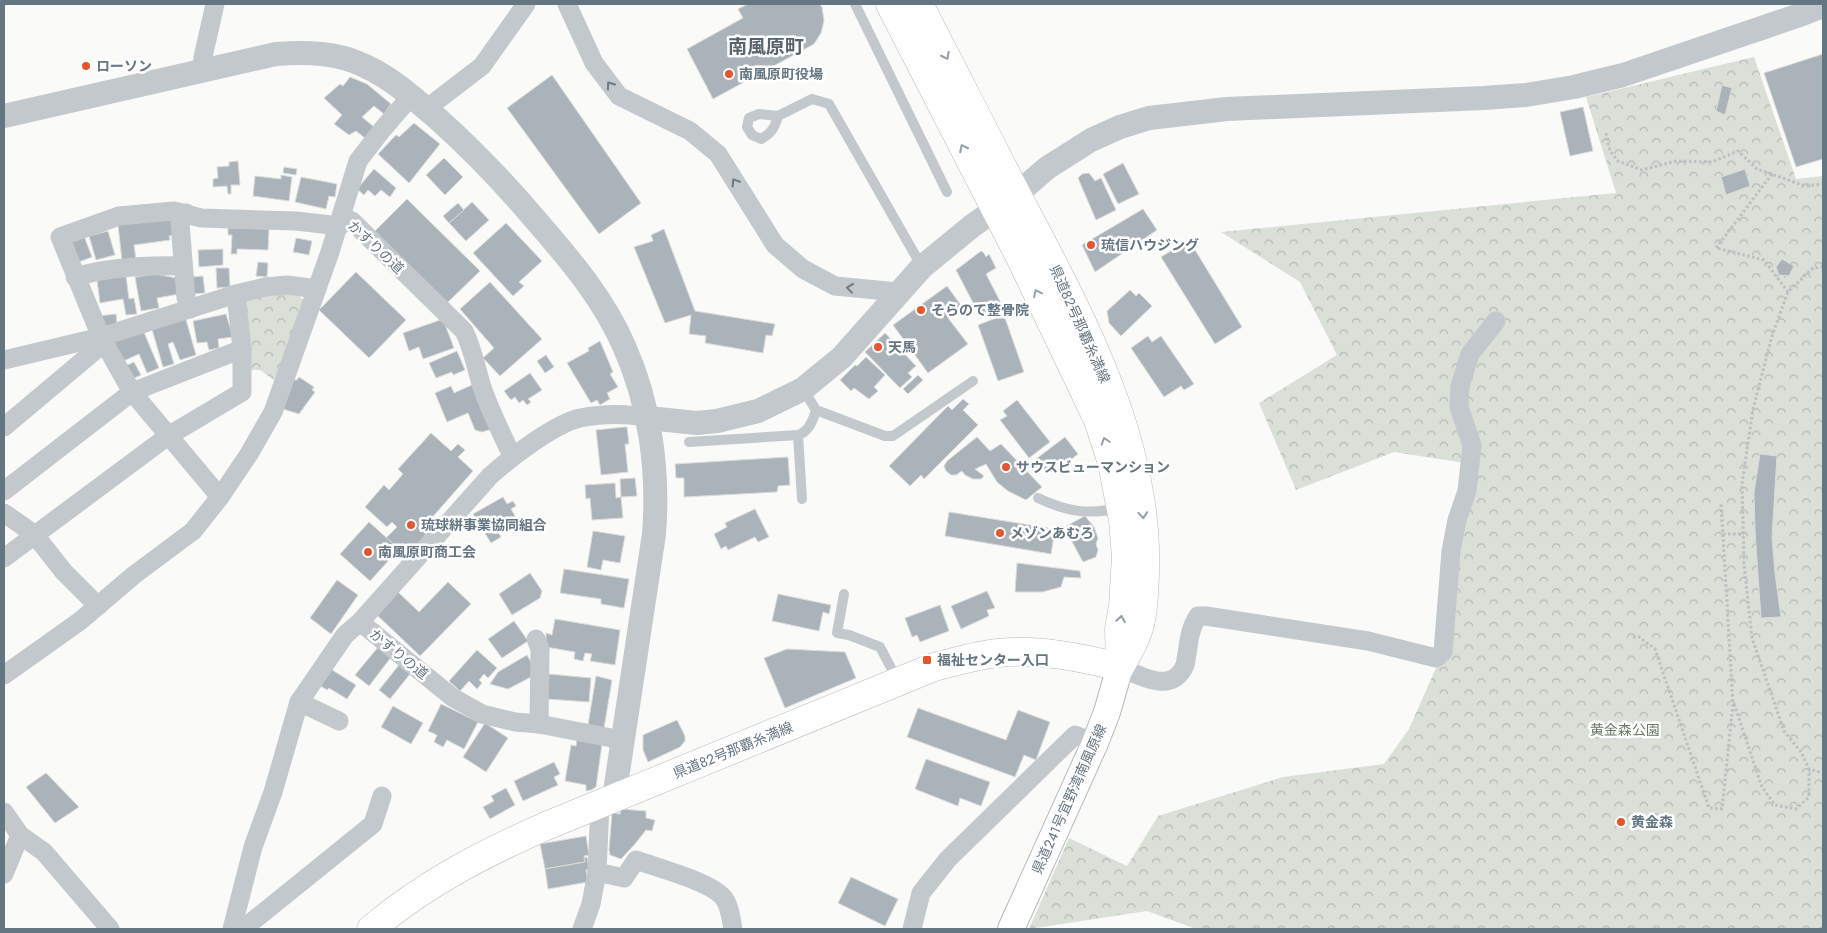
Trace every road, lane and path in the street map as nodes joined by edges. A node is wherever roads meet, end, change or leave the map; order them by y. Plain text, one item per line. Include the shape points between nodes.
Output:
1 (215, 4) edge
2 (526, 4) edge
3 (567, 4) edge
4 (855, 4) edge
5 (890, 4) edge
6 (919, 4) edge
7 (1823, 6) edge
8 (202, 70) junction
9 (419, 103) junction
10 (4, 116) edge
11 (778, 116) dead end
12 (1606, 133) dead end
13 (1772, 174) junction
14 (1823, 184) edge
15 (947, 192) dead end
16 (1017, 194) junction
17 (995, 210) junction
18 (186, 213) junction
19 (341, 221) junction
20 (182, 266) junction
21 (922, 267) junction
22 (1823, 267) edge
23 (75, 277) junction
24 (317, 289) junction
25 (898, 292) junction
26 (1788, 292) junction
27 (236, 294) junction
28 (190, 309) junction
29 (1496, 321) dead end
30 (102, 340) junction
31 (242, 349) junction
32 (4, 360) edge
33 (973, 381) dead end
34 (803, 389) junction
35 (132, 392) junction
36 (816, 410) junction
37 (648, 418) junction
38 (4, 427) edge
39 (798, 435) junction
40 (168, 436) junction
41 (689, 442) dead end
42 (512, 456) junction
43 (4, 491) edge
44 (220, 497) junction
45 (1038, 498) dead end
46 (802, 499) dead end
47 (1721, 503) dead end
48 (1121, 508) junction
49 (4, 513) edge
50 (34, 534) junction
51 (1723, 534) junction
52 (1744, 534) junction
53 (4, 558) edge
54 (844, 594) dead end
55 (98, 606) junction
56 (360, 622) junction
57 (1633, 636) dead end
58 (536, 639) dead end
59 (1120, 667) junction
60 (4, 674) edge
61 (898, 682) junction
62 (1732, 699) junction
63 (299, 702) junction
64 (339, 722) dead end
65 (539, 724) junction
66 (622, 740) junction
67 (1095, 744) junction
68 (1809, 769) junction
69 (1823, 773) edge
70 (382, 796) dead end
71 (607, 801) junction
72 (4, 812) edge
73 (20, 835) junction
74 (597, 872) junction
75 (4, 874) edge
76 (1823, 927) edge
77 (110, 929) edge
78 (232, 929) edge
79 (243, 929) edge
80 (371, 929) edge
81 (582, 929) edge
82 (733, 929) edge
83 (912, 929) edge
84 (1011, 929) edge
85 (1820, 929) edge

1 - 8 street
2 - 9 street via 482,66
25 -> 3 street via 835,286 803,269 775,245 718,154 690,131 619,96 594,62
4 - 15 lane
17 -> 5 main road, 県道82号那覇糸満線
6 -> 16 main road, 県道82号那覇糸満線
7 - 16 street via 1640,70 1565,89 1484,98 1227,108 1149,118 1090,140 1046,168
8 - 9 street via 276,54 306,52 328,55 363,65 390,79
8 - 10 street
9 - 19 street via 382,130 358,161
9 - 37 street via 507,186 578,269 623,345
11 - 21 lane via 812,99 829,104
12 - 13 path via 1610,151 1618,161 1642,170 1676,161 1712,162 1738,151 1757,169
13 - 14 path via 1806,186
13 - 26 path via 1716,248 1764,260
16 - 17 street
16 -> 59 main road, 県道82号那覇糸満線 via 1096,357 1124,428 1134,466 1142,508 1144,598 1138,633
17 - 21 street
48 -> 17 main road, 県道82号那覇糸満線 via 1098,420
18 - 19 street via 213,219
18 - 20 street via 180,223
18 - 23 street via 174,211 119,216 60,237
19 - 24 street, かすりの道
19 - 42 street, かすりの道 via 352,221 464,331 483,389
20 - 23 street via 132,268
20 - 28 street
21 - 25 street
22 - 26 path via 1814,268
23 - 30 street
24 - 27 street via 286,285
24 - 44 street, かすりの道 via 274,412
25 - 34 street via 842,356
26 - 52 path via 1772,336 1753,408 1742,484
27 - 28 street
27 - 31 street
28 - 30 street
29 - 59 street via 1470,354 1460,386 1459,407 1472,445 1468,491 1457,520 1451,551 1443,652 1436,658 1368,641 1198,616 1193,624 1185,665 1173,679 1151,680
30 - 32 street
30 - 35 street
30 - 38 street
31 - 35 street
31 - 40 street via 242,392
33 - 36 lane via 893,436 885,436
34 - 36 lane
34 - 37 street via 758,411 717,422
35 - 40 street
35 - 43 street
36 - 39 lane via 814,419
37 - 42 street, かすりの道 via 631,414 578,418
37 - 66 street via 657,506
39 - 41 lane
39 - 46 lane
40 - 44 street
40 - 50 street
42 - 56 street, かすりの道 via 490,476
44 - 55 street, かすりの道 via 193,532
45 - 48 lane via 1072,511
47 - 51 path
59 -> 48 main road, 県道82号那覇糸満線 via 1119,630 1126,557
49 - 50 street
50 - 53 street
50 - 55 street via 64,572
51 - 52 path
51 - 62 path
52 - 68 path via 1752,638 1784,731 1801,752
54 - 61 lane via 837,634 880,647
55 - 60 street, かすりの道
56 - 63 street via 345,635
56 - 65 street, かすりの道 via 452,697 482,714
57 - 62 path via 1655,648 1710,808 1722,809
58 - 65 street via 540,649
59 - 61 main road, 県道82号那覇糸満線 via 1077,657 1025,651 999,652 934,667
59 - 67 main road, 県道241号宜野湾南風原線
61 - 71 main road, 県道82号那覇糸満線
62 - 68 path via 1762,787 1775,805 1796,808 1809,797
63 - 64 street
63 - 78 street via 253,847
65 - 66 street, かすりの道
66 - 71 street
67 - 83 street via 1075,735 948,859 921,893
67 - 84 main road, 県道241号宜野湾南風原線
68 - 69 path
70 - 79 street via 373,824
71 - 74 street
71 - 80 main road, 県道82号那覇糸満線 via 490,851 440,879
72 - 73 street
73 - 75 street
73 - 77 street via 44,852
74 - 81 street
74 - 82 street via 624,878 636,860 704,884 723,896
76 - 85 path

